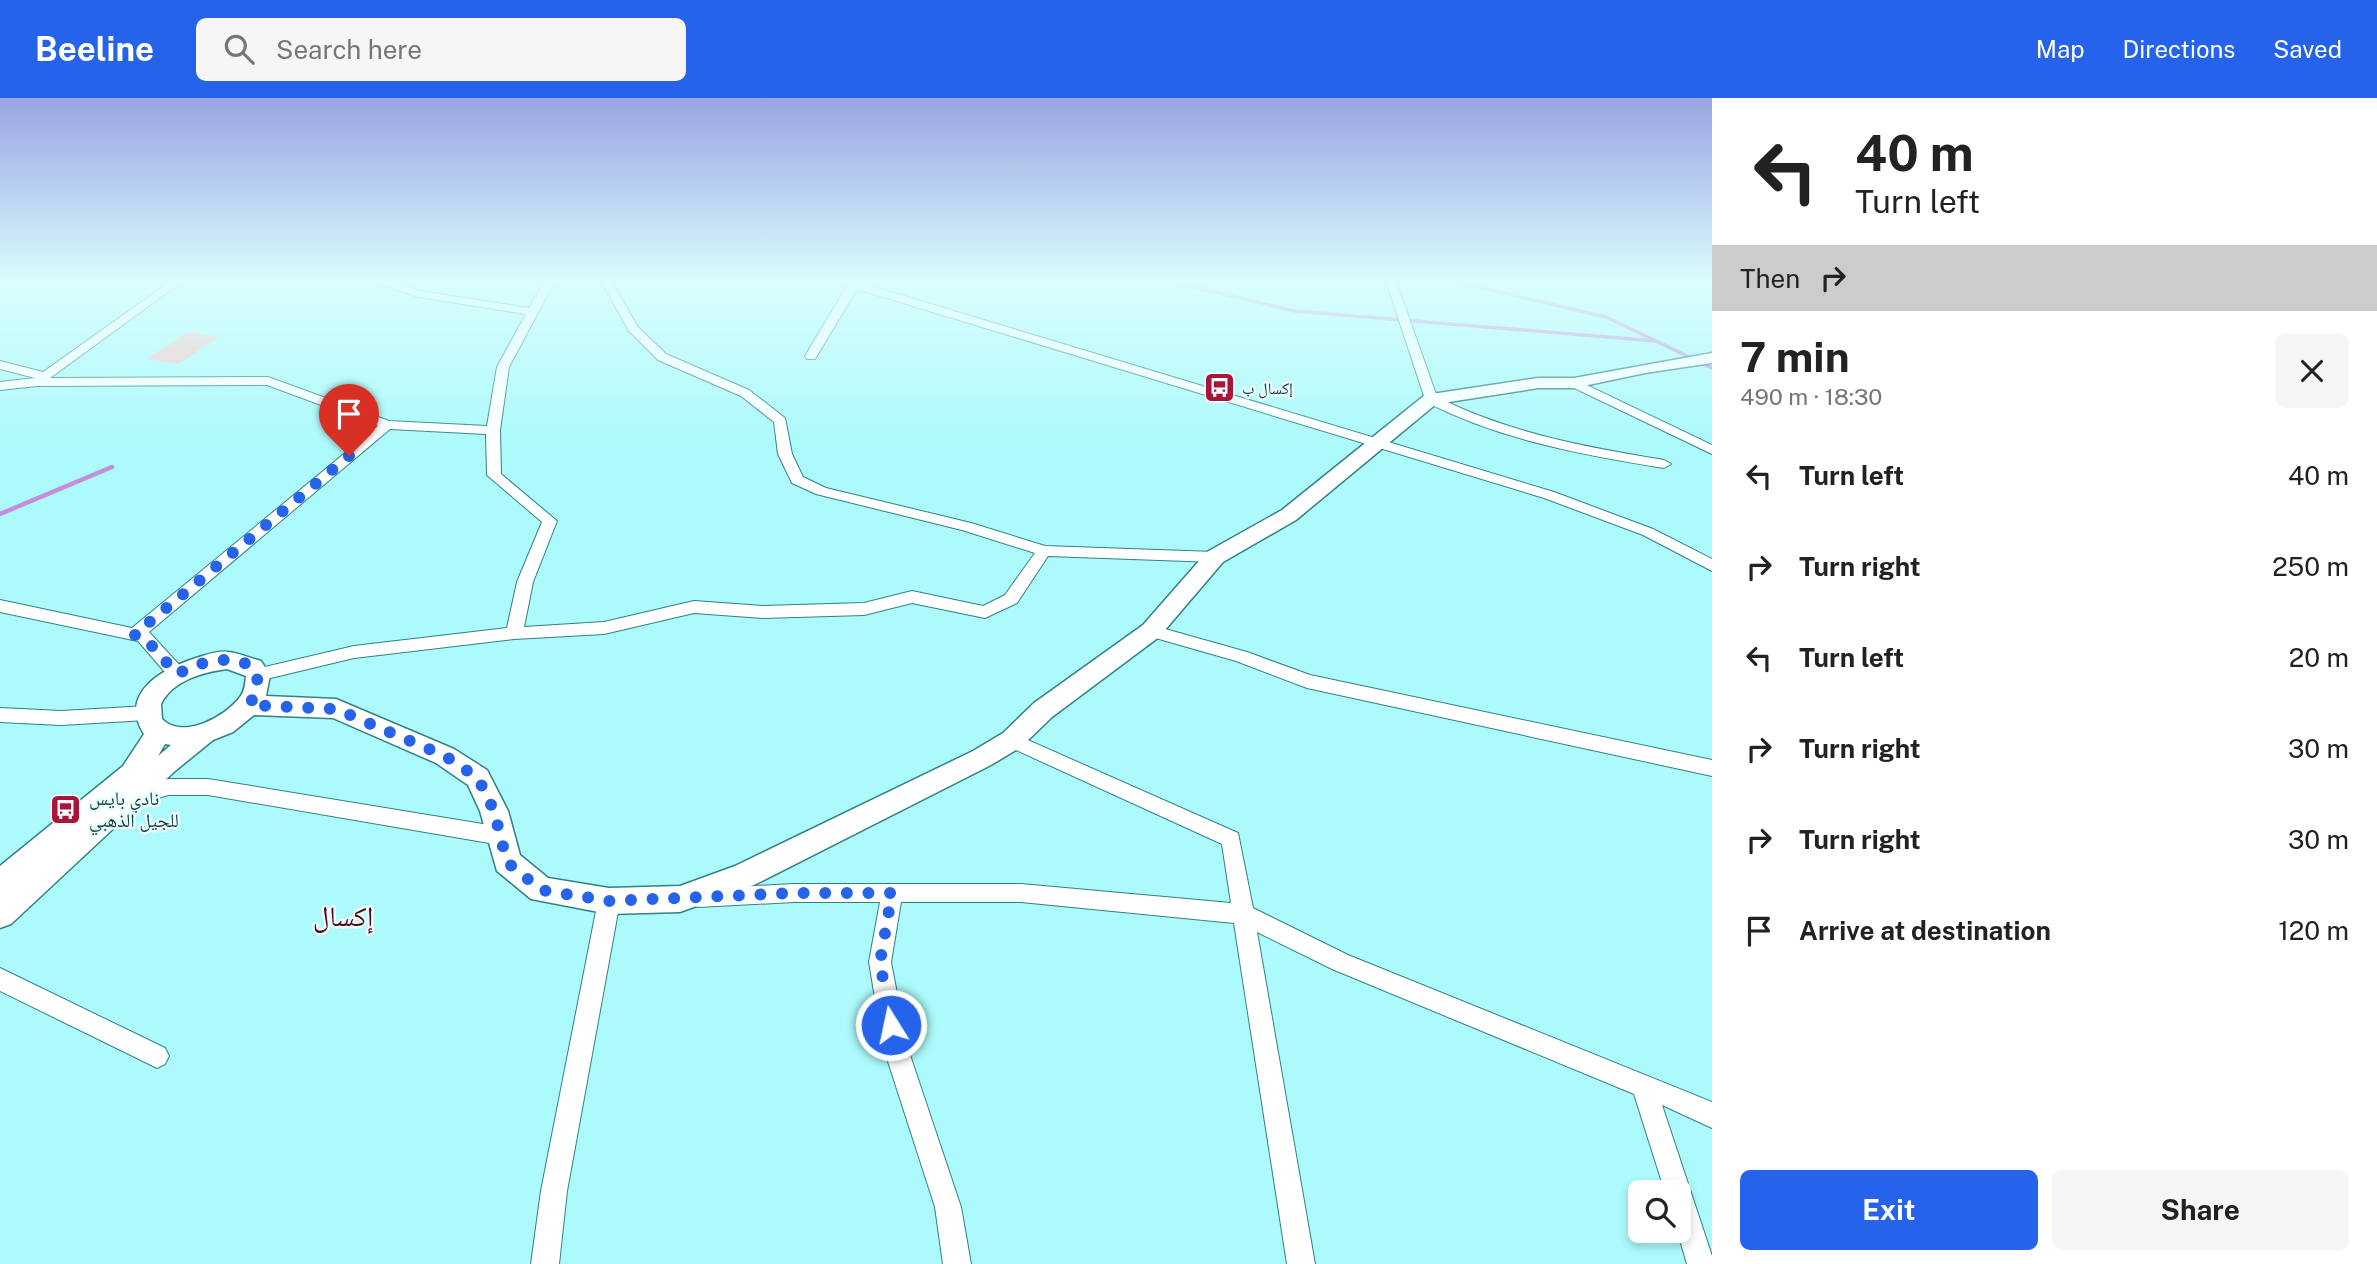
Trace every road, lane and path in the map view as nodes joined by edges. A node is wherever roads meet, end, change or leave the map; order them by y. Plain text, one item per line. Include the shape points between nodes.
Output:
1 (101, 335) edge
2 (520, 335) edge
3 (640, 335) edge
4 (821, 335) edge
5 (1022, 335) edge
6 (1410, 335) edge
7 (811, 356) dead end
8 (1712, 358) edge
9 (0, 365) edge
10 (40, 379) junction
11 (1574, 383) junction
12 (0, 386) edge
13 (1431, 398) junction
14 (387, 425) junction
15 (493, 430) junction
16 (1380, 443) junction
17 (1712, 450) edge
18 (1664, 464) dead end
19 (1044, 551) junction
20 (1215, 557) junction
21 (1712, 566) edge
22 (0, 606) edge
23 (1151, 631) junction
24 (514, 633) junction
25 (134, 635) junction
26 (177, 674) junction
27 (258, 675) junction
28 (249, 705) junction
29 (0, 715) edge
30 (153, 722) junction
31 (205, 732) junction
32 (1012, 740) junction
33 (1712, 768) edge
34 (125, 800) junction
35 (501, 836) junction
36 (0, 883) edge
37 (892, 893) junction
38 (680, 899) junction
39 (609, 901) junction
40 (0, 914) edge
41 (1243, 914) junction
42 (0, 979) edge
43 (157, 1056) dead end
44 (1644, 1086) junction
45 (1706, 1108) edge
46 (545, 1264) edge
47 (957, 1264) edge
48 (1301, 1264) edge
49 (1701, 1264) edge

1 - 10 street
2 - 15 street via 503,367
3 - 19 street via 662,357 745,393 780,421 785,454 797,480 821,491 966,526
4 - 7 street
5 - 16 street
6 - 13 street
8 - 11 street
9 - 10 street
10 - 12 street
10 - 14 street via 268,381
11 - 13 street via 1538,383
11 - 17 street
13 - 16 street
13 - 18 street via 1519,434
14 - 15 street
14 - 25 street
15 - 24 street via 494,475 550,521 525,582
16 - 20 street via 1290,515
16 - 21 street via 1549,495 1648,532
19 - 20 street
19 - 24 street via 1011,599 985,612 912,597 864,609 763,612 694,607 604,628
20 - 23 street
22 - 25 street
23 - 32 street via 1043,710
23 - 33 street via 1241,656 1307,681
24 - 27 street via 354,652
25 - 26 street via 143,636
26 - 27 street via 227,660 252,667
26 - 30 street via 156,692
27 - 28 street via 259,684
28 - 31 street
28 - 35 street via 336,709 445,756 478,778
29 - 30 street
30 - 31 street via 173,736
30 - 36 street via 132,774
31 - 34 street
32 - 38 street via 744,876
32 - 41 street via 1231,839
34 - 35 street via 168,787 208,788
34 - 40 street
35 - 39 street via 507,862 541,890
37 - 38 street
37 - 41 street via 1021,893
37 - 47 street via 880,962 895,1046 948,1207
38 - 39 street
39 - 46 street via 554,1191
41 - 44 street via 1340,962
41 - 48 street
42 - 43 street
44 - 45 street
44 - 49 street

